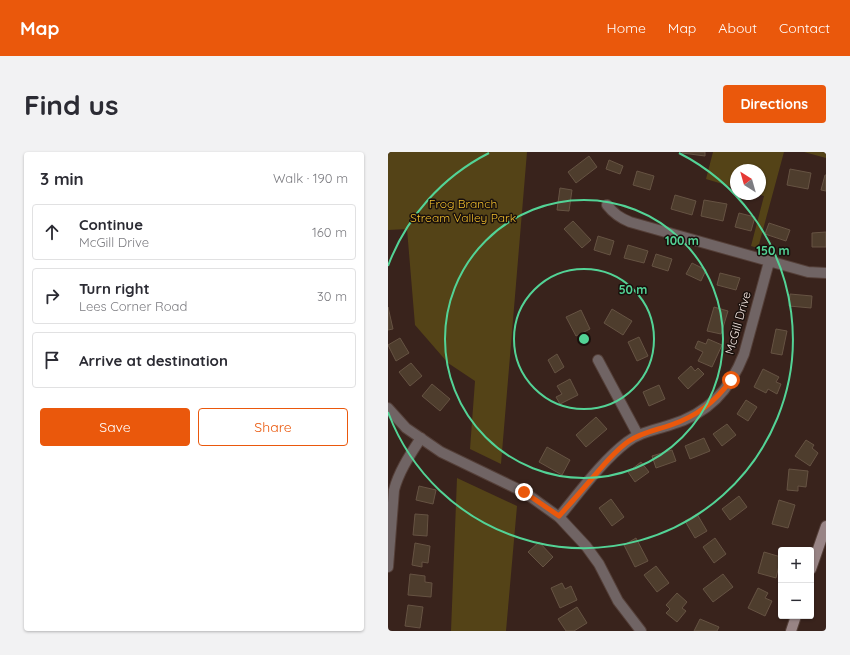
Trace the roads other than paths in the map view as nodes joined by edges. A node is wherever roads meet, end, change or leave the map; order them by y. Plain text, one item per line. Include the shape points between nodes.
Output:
1 (607, 205) dead end
2 (769, 262) junction
3 (826, 273) edge
4 (598, 360) dead end
5 (388, 408) edge
6 (638, 436) junction
7 (421, 438) junction
8 (559, 516) junction
9 (826, 526) edge
10 (389, 549) edge
11 (814, 560) edge
12 (388, 567) edge
13 (795, 619) edge
14 (640, 631) edge
15 (791, 631) edge

1 - 2 street via 621,219
2 - 3 street via 808,272
2 - 6 street, McGill Drive via 744,354 722,393 692,417
4 - 6 street
5 - 7 street via 406,428
6 - 8 street, McGill Drive via 614,454
7 - 8 street via 441,452 524,492
7 - 10 street via 397,479
8 - 14 street via 599,564 618,601
9 - 11 main road
10 - 12 street
13 - 15 main road

